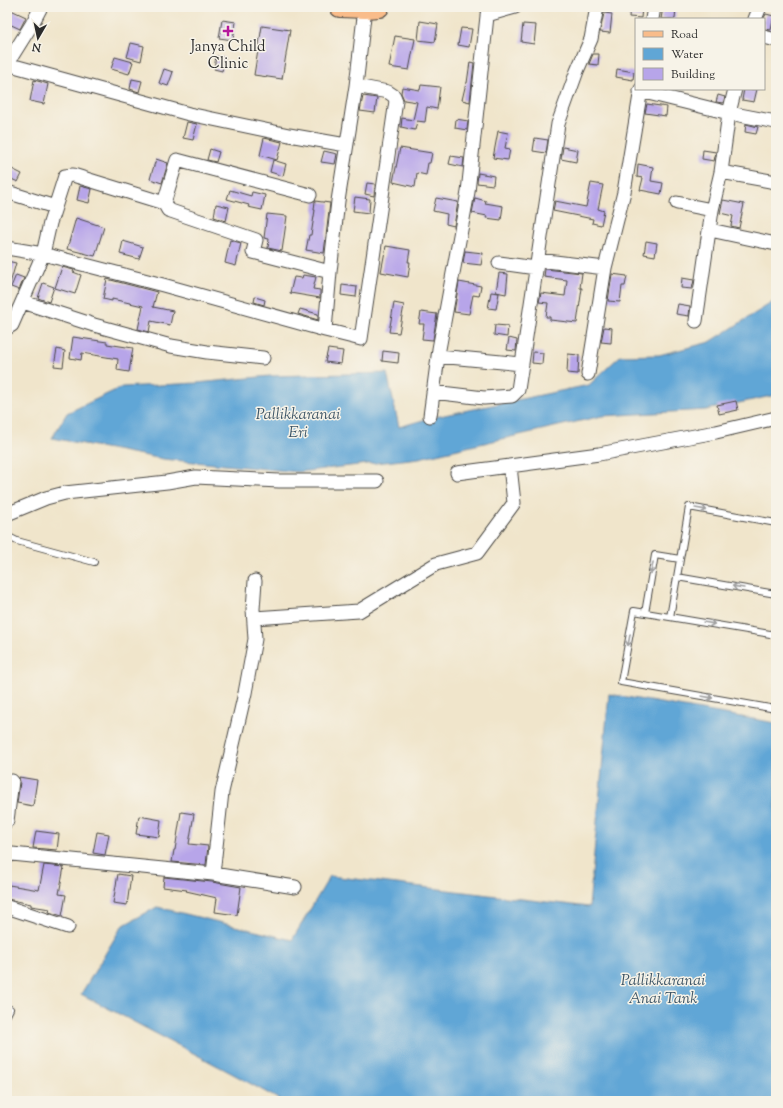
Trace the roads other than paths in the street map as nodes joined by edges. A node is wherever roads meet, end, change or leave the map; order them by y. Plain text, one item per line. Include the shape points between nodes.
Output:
1 (41, 7) edge
2 (340, 7) edge
3 (515, 7) edge
4 (597, 7) edge
5 (654, 7) edge
6 (760, 7) edge
7 (372, 8) edge
8 (488, 11) edge
9 (652, 18) edge
10 (755, 18) edge
11 (765, 37) edge
12 (776, 40) edge
13 (7, 64) edge
14 (356, 86) junction
15 (640, 90) edge
16 (735, 90) edge
17 (728, 113) junction
18 (776, 122) edge
19 (346, 145) junction
20 (721, 172) junction
21 (776, 182) edge
22 (7, 192) edge
23 (310, 195) dead end
24 (164, 203) junction
25 (677, 203) dead end
26 (55, 207) junction
27 (712, 210) junction
28 (710, 230) junction
29 (776, 244) edge
30 (7, 248) edge
31 (43, 254) junction
32 (499, 263) dead end
33 (537, 264) junction
34 (605, 268) junction
35 (330, 272) junction
36 (23, 302) junction
37 (696, 321) dead end
38 (7, 328) edge
39 (325, 330) junction
40 (438, 356) junction
41 (263, 358) dead end
42 (522, 364) junction
43 (588, 374) dead end
44 (434, 392) junction
45 (430, 416) dead end
46 (776, 418) edge
47 (510, 466) junction
48 (457, 473) dead end
49 (376, 481) dead end
50 (7, 514) edge
51 (776, 523) edge
52 (7, 536) edge
53 (680, 559) junction
54 (94, 562) dead end
55 (677, 577) junction
56 (255, 581) dead end
57 (776, 594) edge
58 (644, 613) junction
59 (670, 617) junction
60 (254, 618) junction
61 (776, 635) edge
62 (776, 709) edge
63 (12, 781) dead end
64 (7, 821) edge
65 (7, 857) edge
66 (213, 874) junction
67 (295, 887) dead end
68 (7, 908) edge
69 (68, 927) dead end

1 - 13 street
2 - 7 main road
3 - 8 street
4 - 33 street via 591,39 558,124
5 - 9 street
6 - 10 street
7 - 14 street
8 - 40 street via 468,192
11 - 12 street
13 - 19 street via 189,114
14 - 19 street
14 - 39 street via 388,92 394,96 396,102 362,339
15 - 17 street
15 - 34 street via 624,192
16 - 17 street
17 - 18 street
17 - 20 street
19 - 35 street
20 - 21 street
20 - 27 street
22 - 26 street
23 - 24 street via 177,160
24 - 26 street via 73,175 66,176
24 - 35 street via 168,210 256,240 253,252
25 - 27 street
26 - 31 street
27 - 28 street
28 - 29 street
28 - 37 street
30 - 31 street
31 - 36 street
31 - 39 street
32 - 33 street
33 - 34 street
33 - 42 street
34 - 43 street
35 - 39 street
36 - 38 street via 12,325
36 - 41 street via 170,346
40 - 42 street
40 - 44 street
42 - 44 street via 518,390 512,396 484,398
44 - 45 street
46 - 47 street via 598,454
47 - 48 street
47 - 60 street via 514,503 477,552 436,564 359,611
49 - 50 street via 279,481 196,477 65,493
53 -> 51 lane via 689,507
52 - 54 lane
53 - 55 lane
53 -> 58 lane via 654,555
57 -> 55 lane
55 - 59 lane
56 - 60 street
58 - 59 lane
58 -> 62 lane via 634,611 621,682
59 -> 61 lane
60 - 66 street via 255,639 244,700 222,792
63 - 64 street
65 - 66 street via 12,854
66 - 67 street
68 - 69 street

